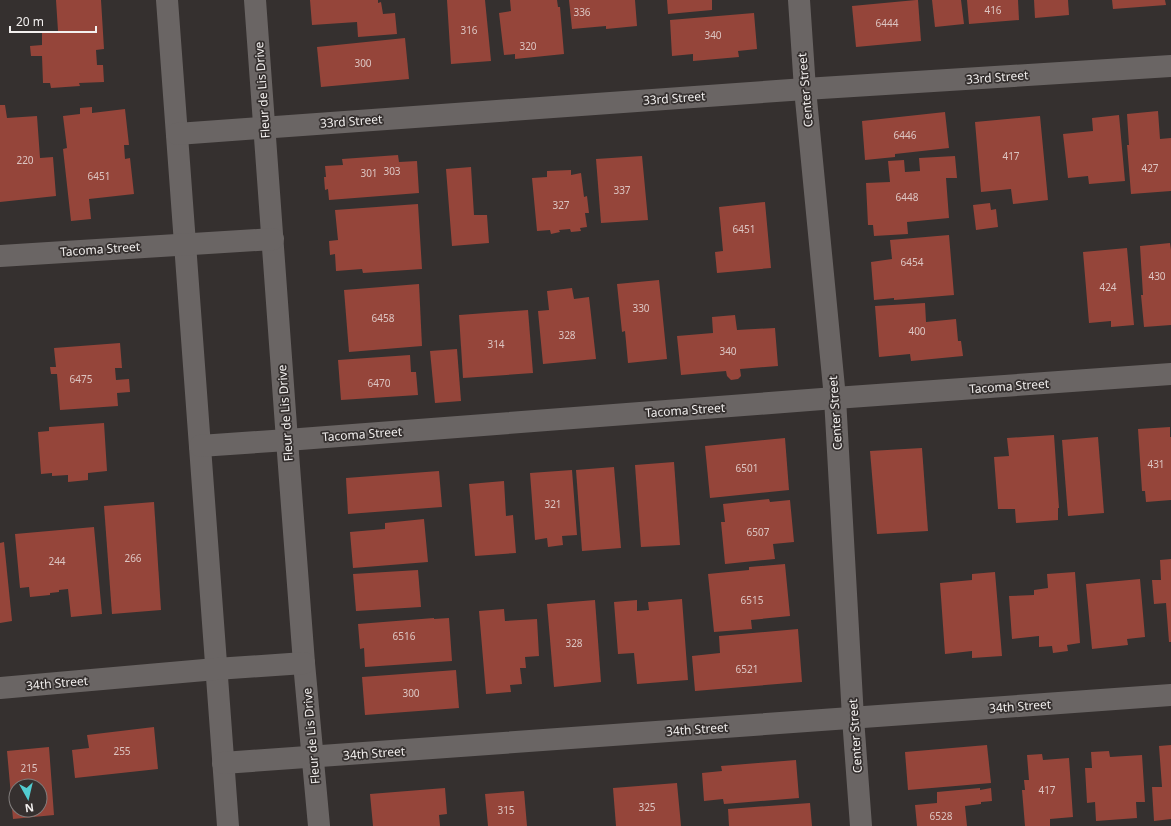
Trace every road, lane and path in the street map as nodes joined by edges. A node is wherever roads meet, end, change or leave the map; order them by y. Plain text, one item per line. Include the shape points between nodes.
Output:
1 (167, 0) edge
2 (255, 0) edge
3 (799, 0) edge
4 (1171, 66) edge
5 (805, 89) junction
6 (265, 127) junction
7 (177, 134) junction
8 (273, 239) junction
9 (185, 244) junction
10 (0, 256) edge
11 (1171, 374) edge
12 (835, 398) junction
13 (287, 440) junction
14 (200, 446) junction
15 (304, 662) junction
16 (216, 669) junction
17 (0, 688) edge
18 (1171, 694) edge
19 (854, 718) junction
20 (313, 757) junction
21 (223, 763) junction
22 (228, 826) edge
23 (319, 826) edge
24 (861, 826) edge

1 - 7 street
2 - 6 street, Fleur de Lis Drive
3 - 5 street, Center Street
4 - 5 street, 33rd Street
5 - 6 street, 33rd Street
5 - 12 street, Center Street
6 - 7 street, 33rd Street
6 - 8 street, Fleur de Lis Drive
7 - 9 street
8 - 9 street, Tacoma Street
8 - 13 street, Fleur de Lis Drive
9 - 10 street, Tacoma Street
9 - 14 street
11 - 12 street, Tacoma Street
12 - 13 street, Tacoma Street
12 - 19 street, Center Street
13 - 14 street, Tacoma Street
13 - 15 street, Fleur de Lis Drive
14 - 16 street
15 - 16 street, 34th Street
15 - 20 street, Fleur de Lis Drive
16 - 17 street, 34th Street
16 - 21 street
18 - 19 street, 34th Street
19 - 20 street, 34th Street
19 - 24 street, Center Street
20 - 21 street, 34th Street
20 - 23 street, Fleur de Lis Drive
21 - 22 street

